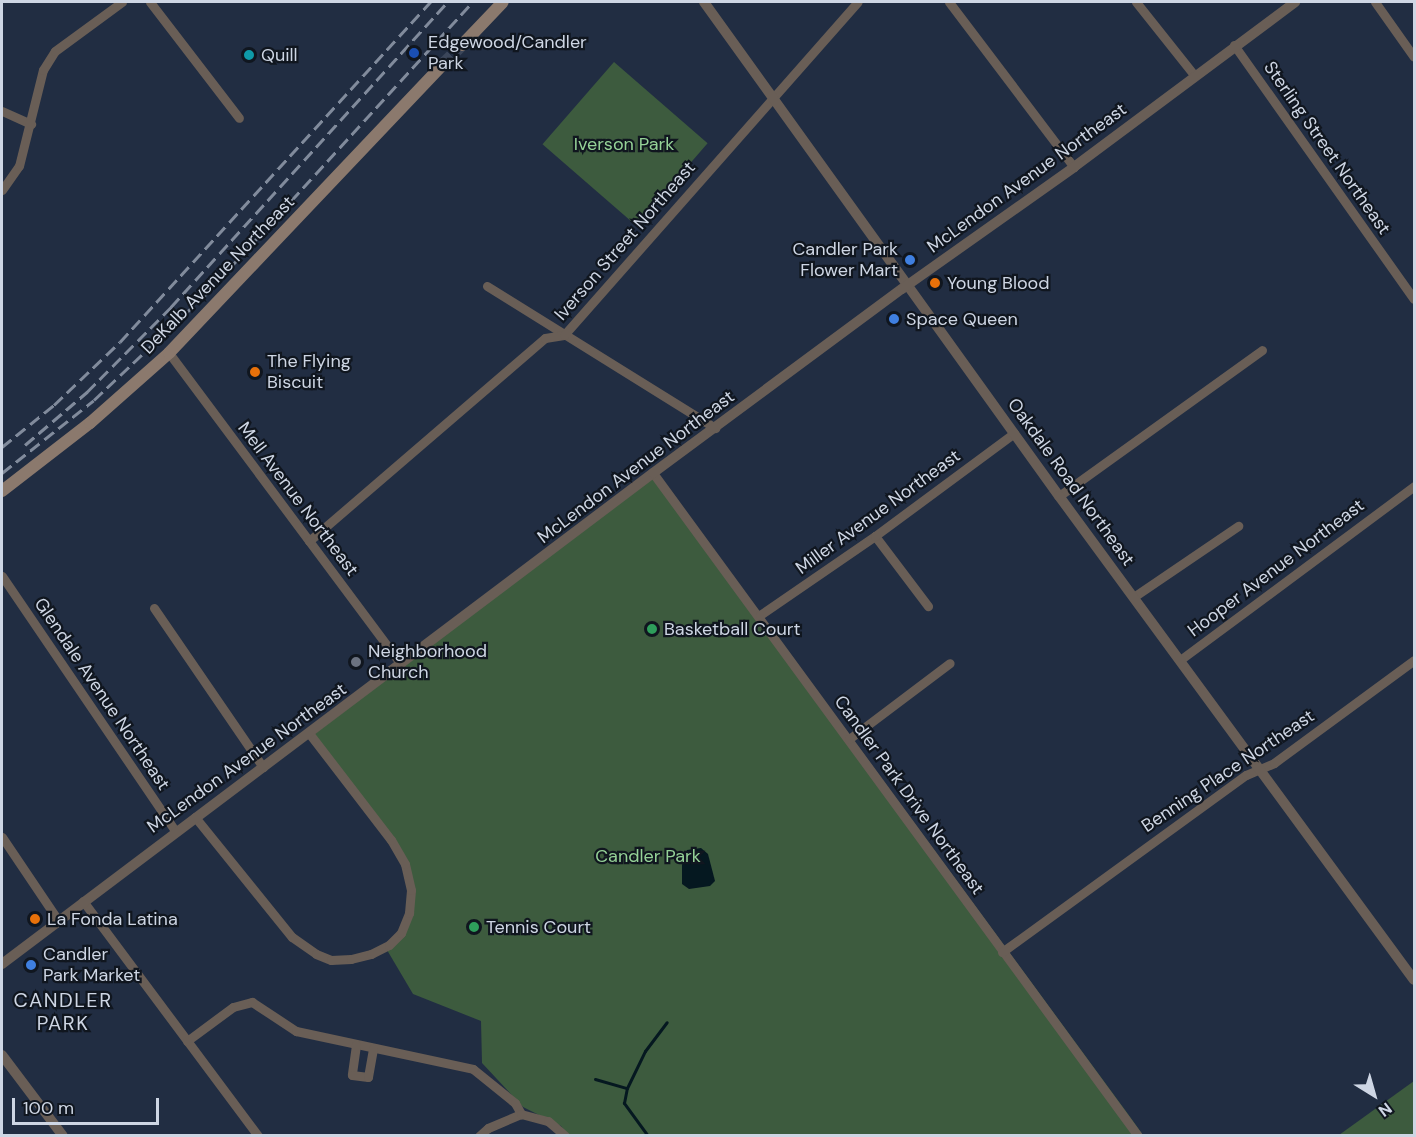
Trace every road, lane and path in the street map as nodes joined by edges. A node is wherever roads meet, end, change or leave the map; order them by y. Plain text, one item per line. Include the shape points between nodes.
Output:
1 (122, 2) edge
2 (150, 2) edge
3 (503, 2) edge
4 (704, 2) edge
5 (858, 2) edge
6 (948, 2) edge
7 (1136, 2) edge
8 (1295, 2) edge
9 (1375, 2) edge
10 (462, 45) tunnel mouth
11 (1234, 45) junction
12 (1414, 57) edge
13 (443, 64) tunnel mouth
14 (1194, 75) junction
15 (773, 97) junction
16 (2, 111) edge
17 (239, 118) dead end
18 (31, 124) junction
19 (1074, 168) junction
20 (2, 190) edge
21 (908, 284) junction
22 (488, 286) dead end
23 (1414, 299) edge
24 (564, 335) junction
25 (1262, 350) dead end
26 (169, 352) junction
27 (715, 428) junction
28 (1014, 433) junction
29 (653, 473) junction
30 (1414, 486) edge
31 (2, 491) edge
32 (1059, 496) junction
33 (1238, 526) dead end
34 (875, 536) junction
35 (309, 541) junction
36 (2, 576) edge
37 (1135, 596) junction
38 (928, 606) dead end
39 (154, 608) dead end
40 (760, 615) junction
41 (1180, 660) junction
42 (1414, 660) edge
43 (950, 663) dead end
44 (401, 664) junction
45 (309, 733) junction
46 (849, 739) junction
47 (264, 767) junction
48 (1260, 769) junction
49 (195, 817) junction
50 (175, 831) junction
51 (2, 837) edge
52 (83, 901) junction
53 (58, 920) junction
54 (1002, 952) junction
55 (2, 964) edge
56 (1414, 980) edge
57 (187, 1041) junction
58 (356, 1045) junction
59 (373, 1048) junction
60 (2, 1055) edge
61 (521, 1114) junction
62 (63, 1136) edge
63 (258, 1136) edge
64 (479, 1136) edge
65 (565, 1136) edge
66 (1138, 1136) edge

1 - 18 street via 55,51 43,70
2 - 17 street
3 - 10 main road
4 - 15 street, Oakdale Road Northeast
5 - 15 street, Iverson Street Northeast
6 - 19 street
7 - 14 street
8 - 11 street, McLendon Avenue Northeast
9 - 12 street
11 - 14 street, McLendon Avenue Northeast
11 - 23 street, Sterling Street Northeast
13 - 26 main road, DeKalb Avenue Northeast
14 - 19 street, McLendon Avenue Northeast
15 - 21 street, Oakdale Road Northeast
15 - 24 street, Iverson Street Northeast
16 - 18 street
18 - 20 street via 19,166
19 - 21 street, McLendon Avenue Northeast
21 - 27 street, McLendon Avenue Northeast
21 - 28 street, Oakdale Road Northeast
22 - 24 street
24 - 27 street
24 - 35 street, Iverson Street Northeast via 545,338
25 - 32 street
26 - 31 main road, DeKalb Avenue Northeast via 90,423
26 - 35 street, Mell Avenue Northeast
27 - 29 street, McLendon Avenue Northeast
28 - 32 street, Oakdale Road Northeast
28 - 34 street, Miller Avenue Northeast
29 - 40 street, Candler Park Drive Northeast
29 - 44 street, McLendon Avenue Northeast
30 - 41 street, Hooper Avenue Northeast
32 - 37 street, Oakdale Road Northeast
33 - 37 street
34 - 38 street
34 - 40 street, Miller Avenue Northeast
35 - 44 street, Mell Avenue Northeast
36 - 50 street, Glendale Avenue Northeast
37 - 41 street, Oakdale Road Northeast
39 - 47 street
40 - 46 street, Candler Park Drive Northeast
41 - 48 street, Oakdale Road Northeast
42 - 48 street, Benning Place Northeast via 1274,763
43 - 46 street
44 - 45 street, McLendon Avenue Northeast
45 - 47 street, McLendon Avenue Northeast
45 - 49 street via 392,840 405,864 411,890 409,913 401,933 389,945 351,959 331,960 315,954 292,937
46 - 54 street, Candler Park Drive Northeast
47 - 49 street, McLendon Avenue Northeast
48 - 54 street, Benning Place Northeast via 1246,775
48 - 56 street, Oakdale Road Northeast
49 - 50 street, McLendon Avenue Northeast
50 - 52 street, McLendon Avenue Northeast
51 - 53 street
52 - 53 street, McLendon Avenue Northeast
52 - 57 street
53 - 55 street, McLendon Avenue Northeast
54 - 66 street, Candler Park Drive Northeast
57 - 58 street via 233,1007 247,1002 257,1004 296,1031
57 - 63 street
58 - 59 street
58 - 59 street via 351,1075 368,1077
59 - 61 street via 473,1069 515,1103
60 - 62 street
61 - 64 street
61 - 65 street via 548,1121

